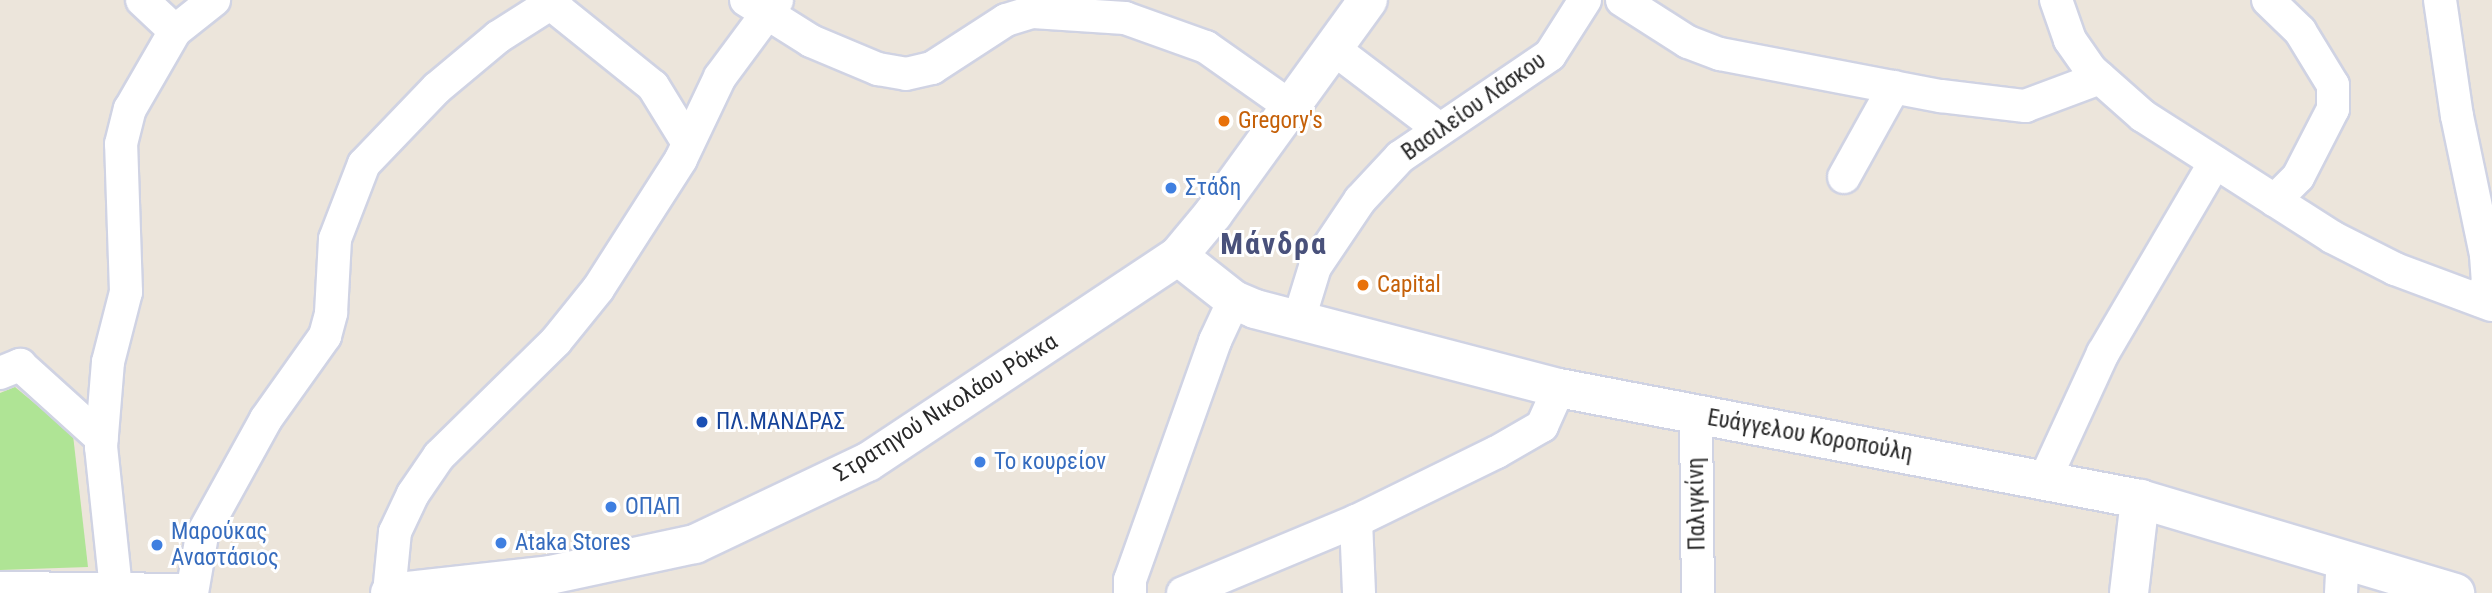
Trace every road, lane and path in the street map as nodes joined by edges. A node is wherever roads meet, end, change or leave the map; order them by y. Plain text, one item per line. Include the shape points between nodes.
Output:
1 (142, 0) edge
2 (214, 0) edge
3 (1368, 0) edge
4 (1585, 0) edge
5 (1622, 0) edge
6 (2056, 0) edge
7 (2268, 0) edge
8 (2440, 0) edge
9 (551, 1) edge
10 (763, 5) edge
11 (1007, 9) edge
12 (175, 31) junction
13 (1334, 49) junction
14 (2100, 78) junction
15 (1894, 87) junction
16 (1291, 107) junction
17 (1438, 128) junction
18 (688, 143) junction
19 (2216, 162) junction
20 (1844, 177) dead end
21 (2275, 200) junction
22 (1178, 256) junction
23 (1234, 300) junction
24 (2486, 303) edge
25 (1299, 319) junction
26 (0, 373) edge
27 (1559, 388) junction
28 (1696, 414) junction
29 (102, 439) junction
30 (2045, 479) junction
31 (2140, 499) junction
32 (1356, 521) junction
33 (2342, 575) edge
34 (116, 589) junction
35 (0, 591) edge
36 (182, 593) edge
37 (192, 593) edge
38 (390, 593) edge
39 (1130, 593) edge
40 (1184, 593) edge
41 (1359, 593) edge
42 (1698, 593) edge
43 (2129, 593) edge
44 (2455, 593) edge

1 - 12 street
2 - 12 street
3 - 13 street, Στρατηγού Νικολάου Ρόκκα
4 - 17 street, Βασιλείου Λάσκου via 1550,55
5 - 15 street via 1688,42 1720,54
6 - 14 street via 2070,40
7 - 21 street via 2300,31 2333,85 2333,109 2298,177
8 - 24 street via 2457,116 2486,255
9 - 18 street via 653,86
9 - 37 street via 498,37 437,88 364,164 335,239 331,313 325,336 266,419 208,523
10 - 11 street via 849,58 906,74 932,68
10 - 18 street via 720,76
11 - 16 street via 1125,18 1161,29 1206,47
12 - 29 street via 130,109 121,145 127,279 108,362
13 - 16 street, Στρατηγού Νικολάου Ρόκκα
13 - 17 street
14 - 15 street via 2025,106
14 - 19 street via 2143,116
15 - 20 street
16 - 22 street, Στρατηγού Νικολάου Ρόκκα
17 - 25 street, Βασιλείου Λάσκου via 1400,157 1335,232 1315,267
18 - 38 street via 598,289 556,341 464,428 413,494 395,532
19 - 21 street
19 - 30 street via 2103,354
21 - 24 street via 2332,237 2395,269
22 - 23 street, Ευάγγελου Κοροπούλη
22 - 38 street, Στρατηγού Νικολάου Ρόκκα via 868,463 695,544 551,575
23 - 25 street, Ευάγγελου Κοροπούλη
23 - 39 street via 1214,341 1130,580
25 - 27 street, Ευάγγελου Κοροπούλη
26 - 29 street via 20,366
27 - 28 street, Ευάγγελου Κοροπούλη
27 - 32 street via 1542,426
28 - 30 street, Ευάγγελου Κοροπούλη
28 - 42 street, Παλιγκίνη
29 - 34 street
30 - 31 street, Ευάγγελου Κοροπούλη
31 - 33 street, Ευάγγελου Κοροπούλη
31 - 43 street
32 - 40 street
32 - 41 street
33 - 44 street, Ευάγγελου Κοροπούλη
34 - 35 street
34 - 36 street

